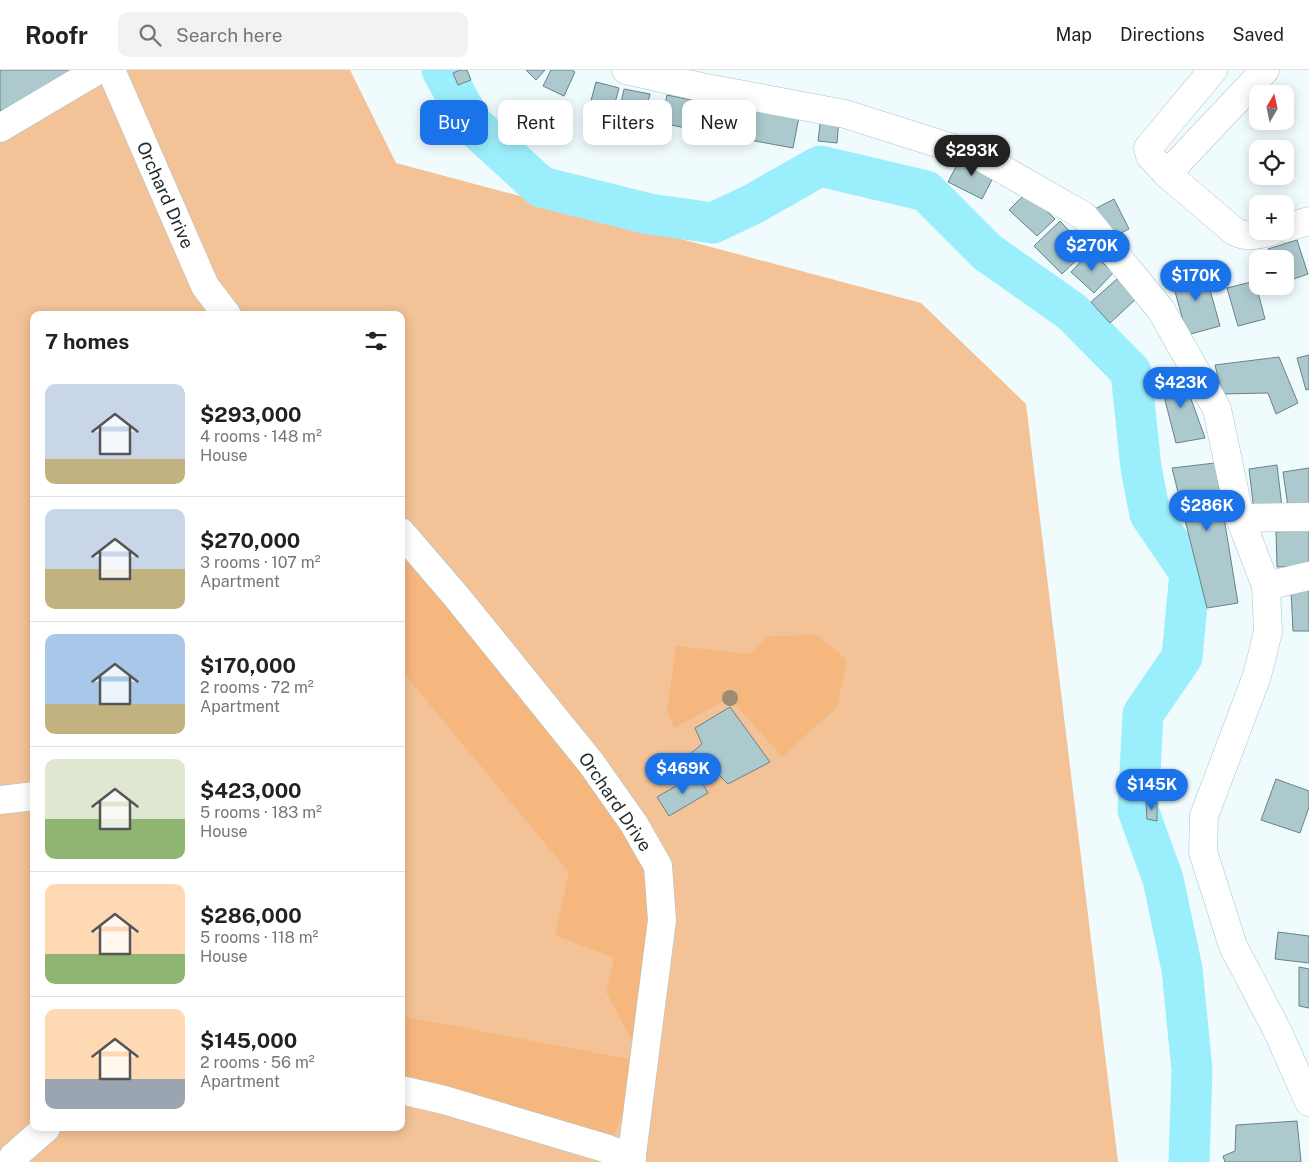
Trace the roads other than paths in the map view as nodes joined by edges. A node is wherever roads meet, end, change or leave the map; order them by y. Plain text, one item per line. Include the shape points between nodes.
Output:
1 (98, 70) edge
2 (111, 70) edge
3 (626, 70) edge
4 (1213, 70) edge
5 (1265, 70) edge
6 (0, 128) edge
7 (1167, 174) junction
8 (1309, 221) edge
9 (1294, 225) edge
10 (1249, 236) edge
11 (224, 311) edge
12 (1240, 518) junction
13 (1309, 518) edge
14 (405, 537) edge
15 (1309, 576) edge
16 (1266, 586) junction
17 (30, 796) edge
18 (0, 800) edge
19 (405, 1091) edge
20 (1309, 1102) edge
21 (42, 1131) edge
22 (11, 1156) edge
23 (631, 1160) edge

1 - 6 street
2 - 11 street, Orchard Drive via 205,286
3 - 12 street via 845,114 972,154 1084,216 1161,310 1217,409
4 - 7 street via 1148,148 1150,156
5 - 7 street
7 - 10 street via 1235,232
8 - 9 street
12 - 13 street
12 - 16 street
14 - 23 street, Orchard Drive via 591,763 634,824 658,866 662,920
15 - 16 street
16 - 20 street via 1268,632 1257,676 1204,816 1203,852 1233,946 1278,1032
17 - 18 street
19 - 23 street via 608,1149
21 - 22 street

